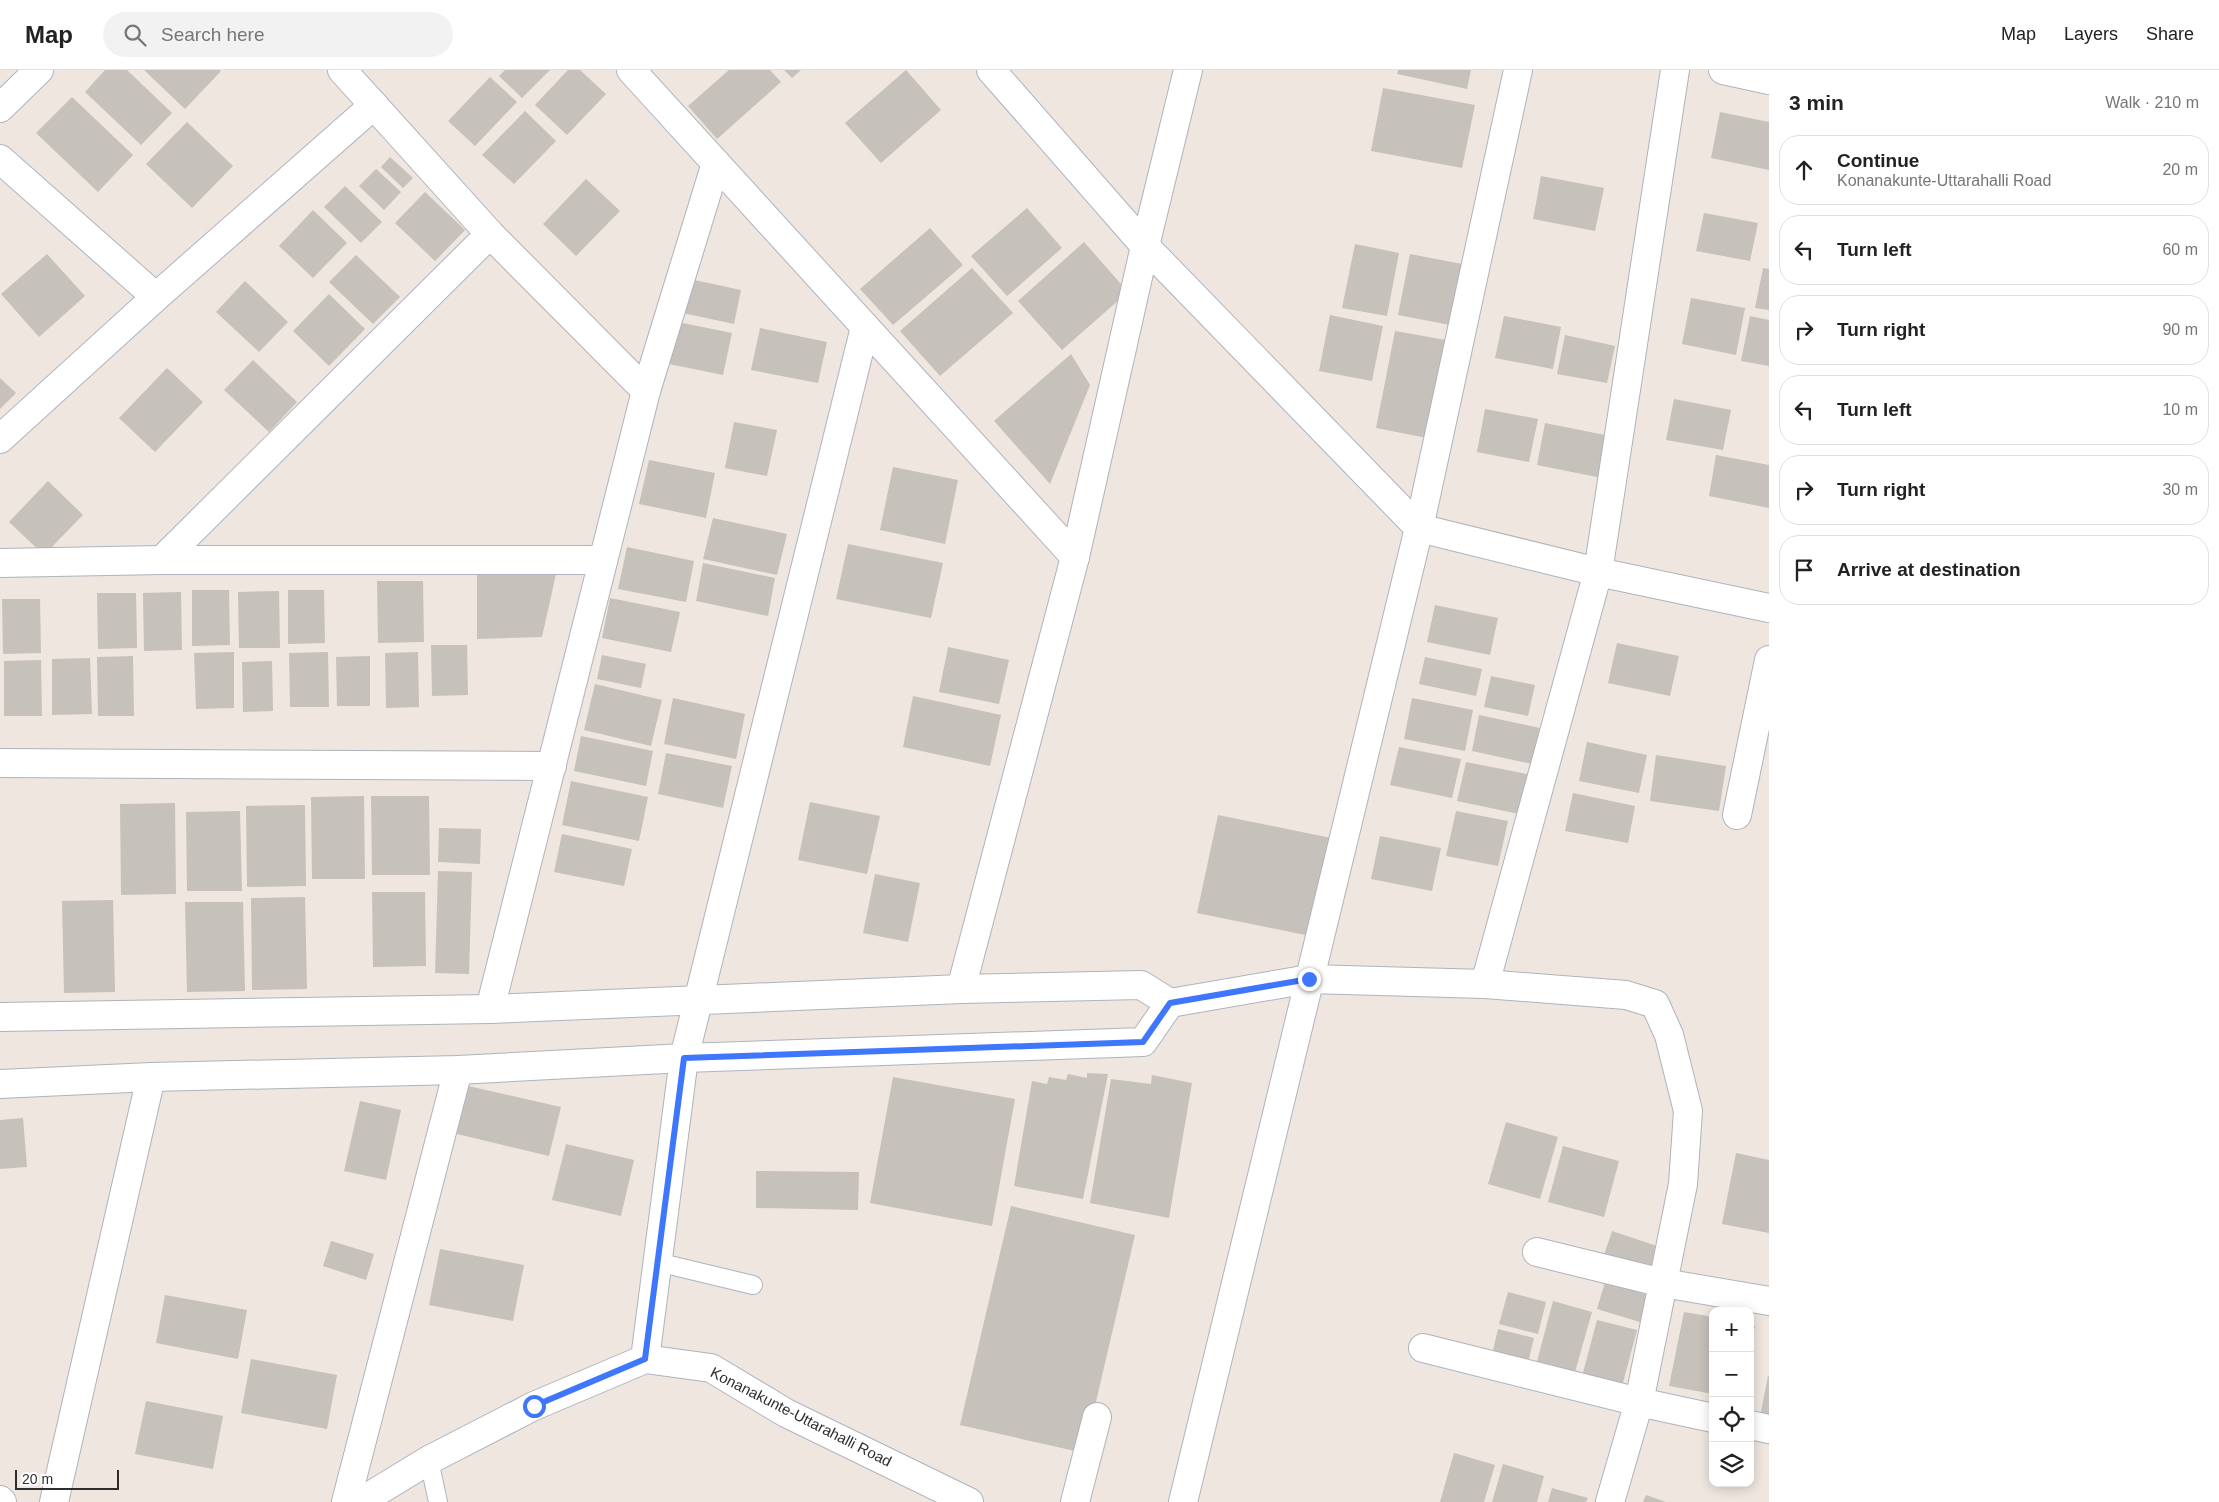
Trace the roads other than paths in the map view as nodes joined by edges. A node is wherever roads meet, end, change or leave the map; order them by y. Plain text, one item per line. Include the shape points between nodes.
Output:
1 (39, 70) edge
2 (342, 70) edge
3 (632, 70) edge
4 (991, 70) edge
5 (1188, 70) edge
6 (1518, 70) edge
7 (1675, 70) edge
8 (1723, 70) edge
9 (1769, 80) edge
10 (374, 105) junction
11 (0, 108) edge
12 (0, 159) edge
13 (716, 163) junction
14 (490, 234) junction
15 (1145, 246) junction
16 (156, 297) junction
17 (866, 327) junction
18 (646, 391) junction
19 (0, 439) edge
20 (1419, 528) junction
21 (1075, 556) junction
22 (162, 560) junction
23 (603, 560) junction
24 (0, 563) edge
25 (1598, 572) junction
26 (1769, 608) edge
27 (1769, 660) edge
28 (0, 763) edge
29 (552, 766) junction
30 (1737, 815) dead end
31 (1309, 979) junction
32 (1485, 984) junction
33 (960, 989) junction
34 (698, 1001) junction
35 (1170, 1003) junction
36 (490, 1010) junction
37 (0, 1018) edge
38 (684, 1058) junction
39 (458, 1070) junction
40 (151, 1077) junction
41 (0, 1084) edge
42 (1537, 1252) dead end
43 (657, 1262) junction
44 (1663, 1283) junction
45 (753, 1285) dead end
46 (1769, 1301) edge
47 (1423, 1348) dead end
48 (645, 1359) junction
49 (1639, 1402) junction
50 (1097, 1416) dead end
51 (1709, 1417) edge
52 (1754, 1426) edge
53 (1769, 1429) edge
54 (429, 1460) junction
55 (54, 1502) edge
56 (346, 1502) edge
57 (360, 1502) edge
58 (438, 1502) edge
59 (969, 1502) edge
60 (1075, 1502) edge
61 (1183, 1502) edge
62 (1610, 1502) edge

1 - 11 street
2 - 10 street
3 - 13 street
4 - 15 street
5 - 15 street
6 - 20 street
7 - 25 street
8 - 9 street
10 - 14 street
10 - 16 street
12 - 16 street
13 - 17 street
13 - 18 street
14 - 18 street
14 - 22 street
15 - 20 street
15 - 21 street
16 - 19 street
17 - 21 street
17 - 34 street
18 - 23 street
20 - 25 street
20 - 31 street
21 - 33 street
22 - 23 street
22 - 24 street
23 - 29 street
25 - 26 street
25 - 32 street
27 - 30 street
28 - 29 street
29 - 36 street
31 - 32 street
31 - 35 street
31 - 61 street
32 - 44 street via 1626,994 1655,1004 1669,1035 1688,1111 1683,1184
33 - 34 street
33 - 35 street via 1141,985
34 - 36 street
34 - 38 street
35 - 38 street via 1143,1042
36 - 37 street
38 - 39 street
38 - 43 street
39 - 40 street
39 - 56 street
40 - 41 street
40 - 55 street
42 - 44 street
43 - 45 lane
43 - 48 street
44 - 46 street
44 - 49 street
47 - 49 street
48 - 54 street via 534,1406
48 - 59 street, Konanakunte-Uttarahalli Road via 711,1368 786,1412
49 - 51 street
49 - 62 street
50 - 60 street
52 - 53 street
54 - 57 street
54 - 58 lane

